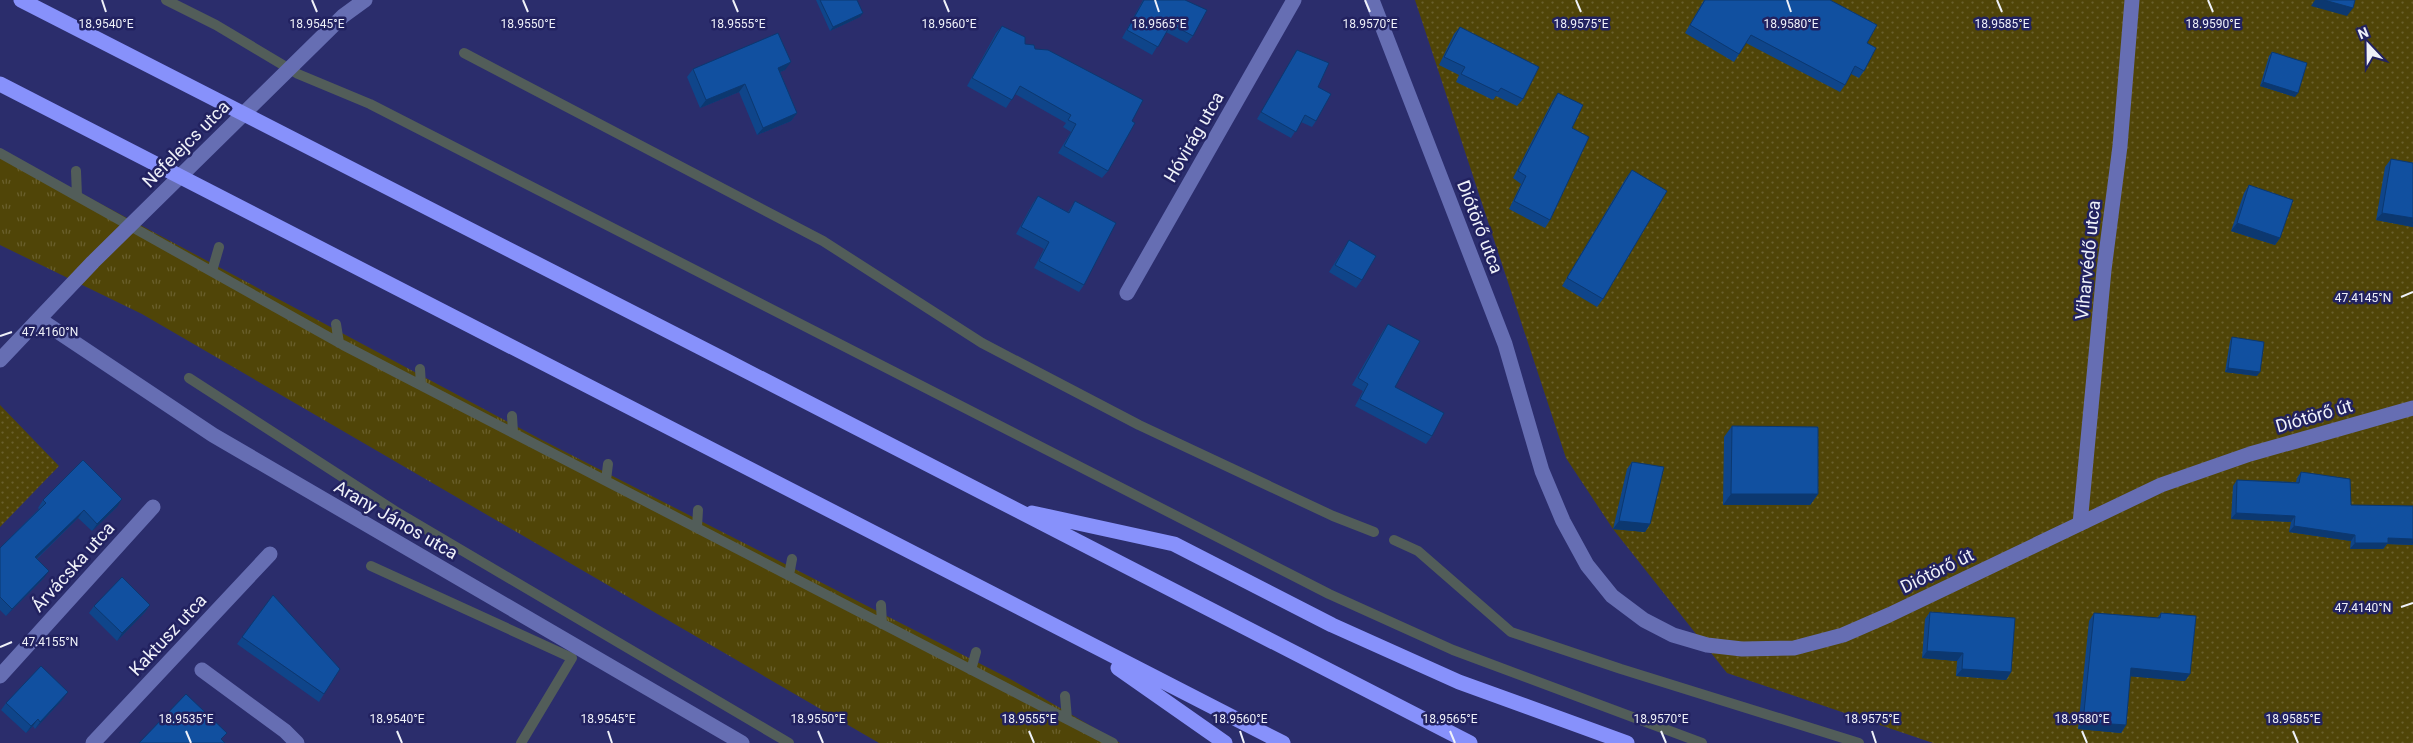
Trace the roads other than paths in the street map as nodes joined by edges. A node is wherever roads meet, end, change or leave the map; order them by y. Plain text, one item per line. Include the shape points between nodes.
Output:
1 (21, 0) edge
2 (365, 0) edge
3 (1294, 0) edge
4 (1372, 0) edge
5 (2132, 0) edge
6 (0, 84) edge
7 (1127, 293) dead end
8 (39, 319) junction
9 (0, 360) edge
10 (2413, 408) edge
11 (1542, 471) joint
12 (153, 507) dead end
13 (1010, 508) junction
14 (2080, 524) junction
15 (270, 554) dead end
16 (1062, 628) junction
17 (202, 670) dead end
18 (0, 676) edge
19 (94, 743) edge
20 (297, 743) edge
21 (742, 743) edge
22 (1225, 743) edge
23 (1283, 743) edge
24 (1470, 743) edge
25 (1627, 743) edge

1 - 13 highway via 311,146
2 - 8 street, Nefelejcs utca via 344,16
3 - 7 street, Hóvirág utca
4 - 11 street, Diótörő utca via 1505,344
5 - 14 street, Viharvédő utca
6 - 16 highway
8 - 9 street, Nefelejcs utca
8 - 21 street, Arany János utca via 213,435
10 - 14 street, Diótörő út via 2223,463 2161,485
11 - 14 street, Diótörő út via 1562,521 1583,558 1612,596 1644,620 1673,635 1707,646 1794,648 1843,634 1890,615
12 - 18 street, Árvácska utca
13 - 24 highway
13 - 25 highway via 1174,544 1332,625 1459,682
15 - 19 street, Kaktusz utca
16 - 22 highway
16 - 23 highway
17 - 20 street

